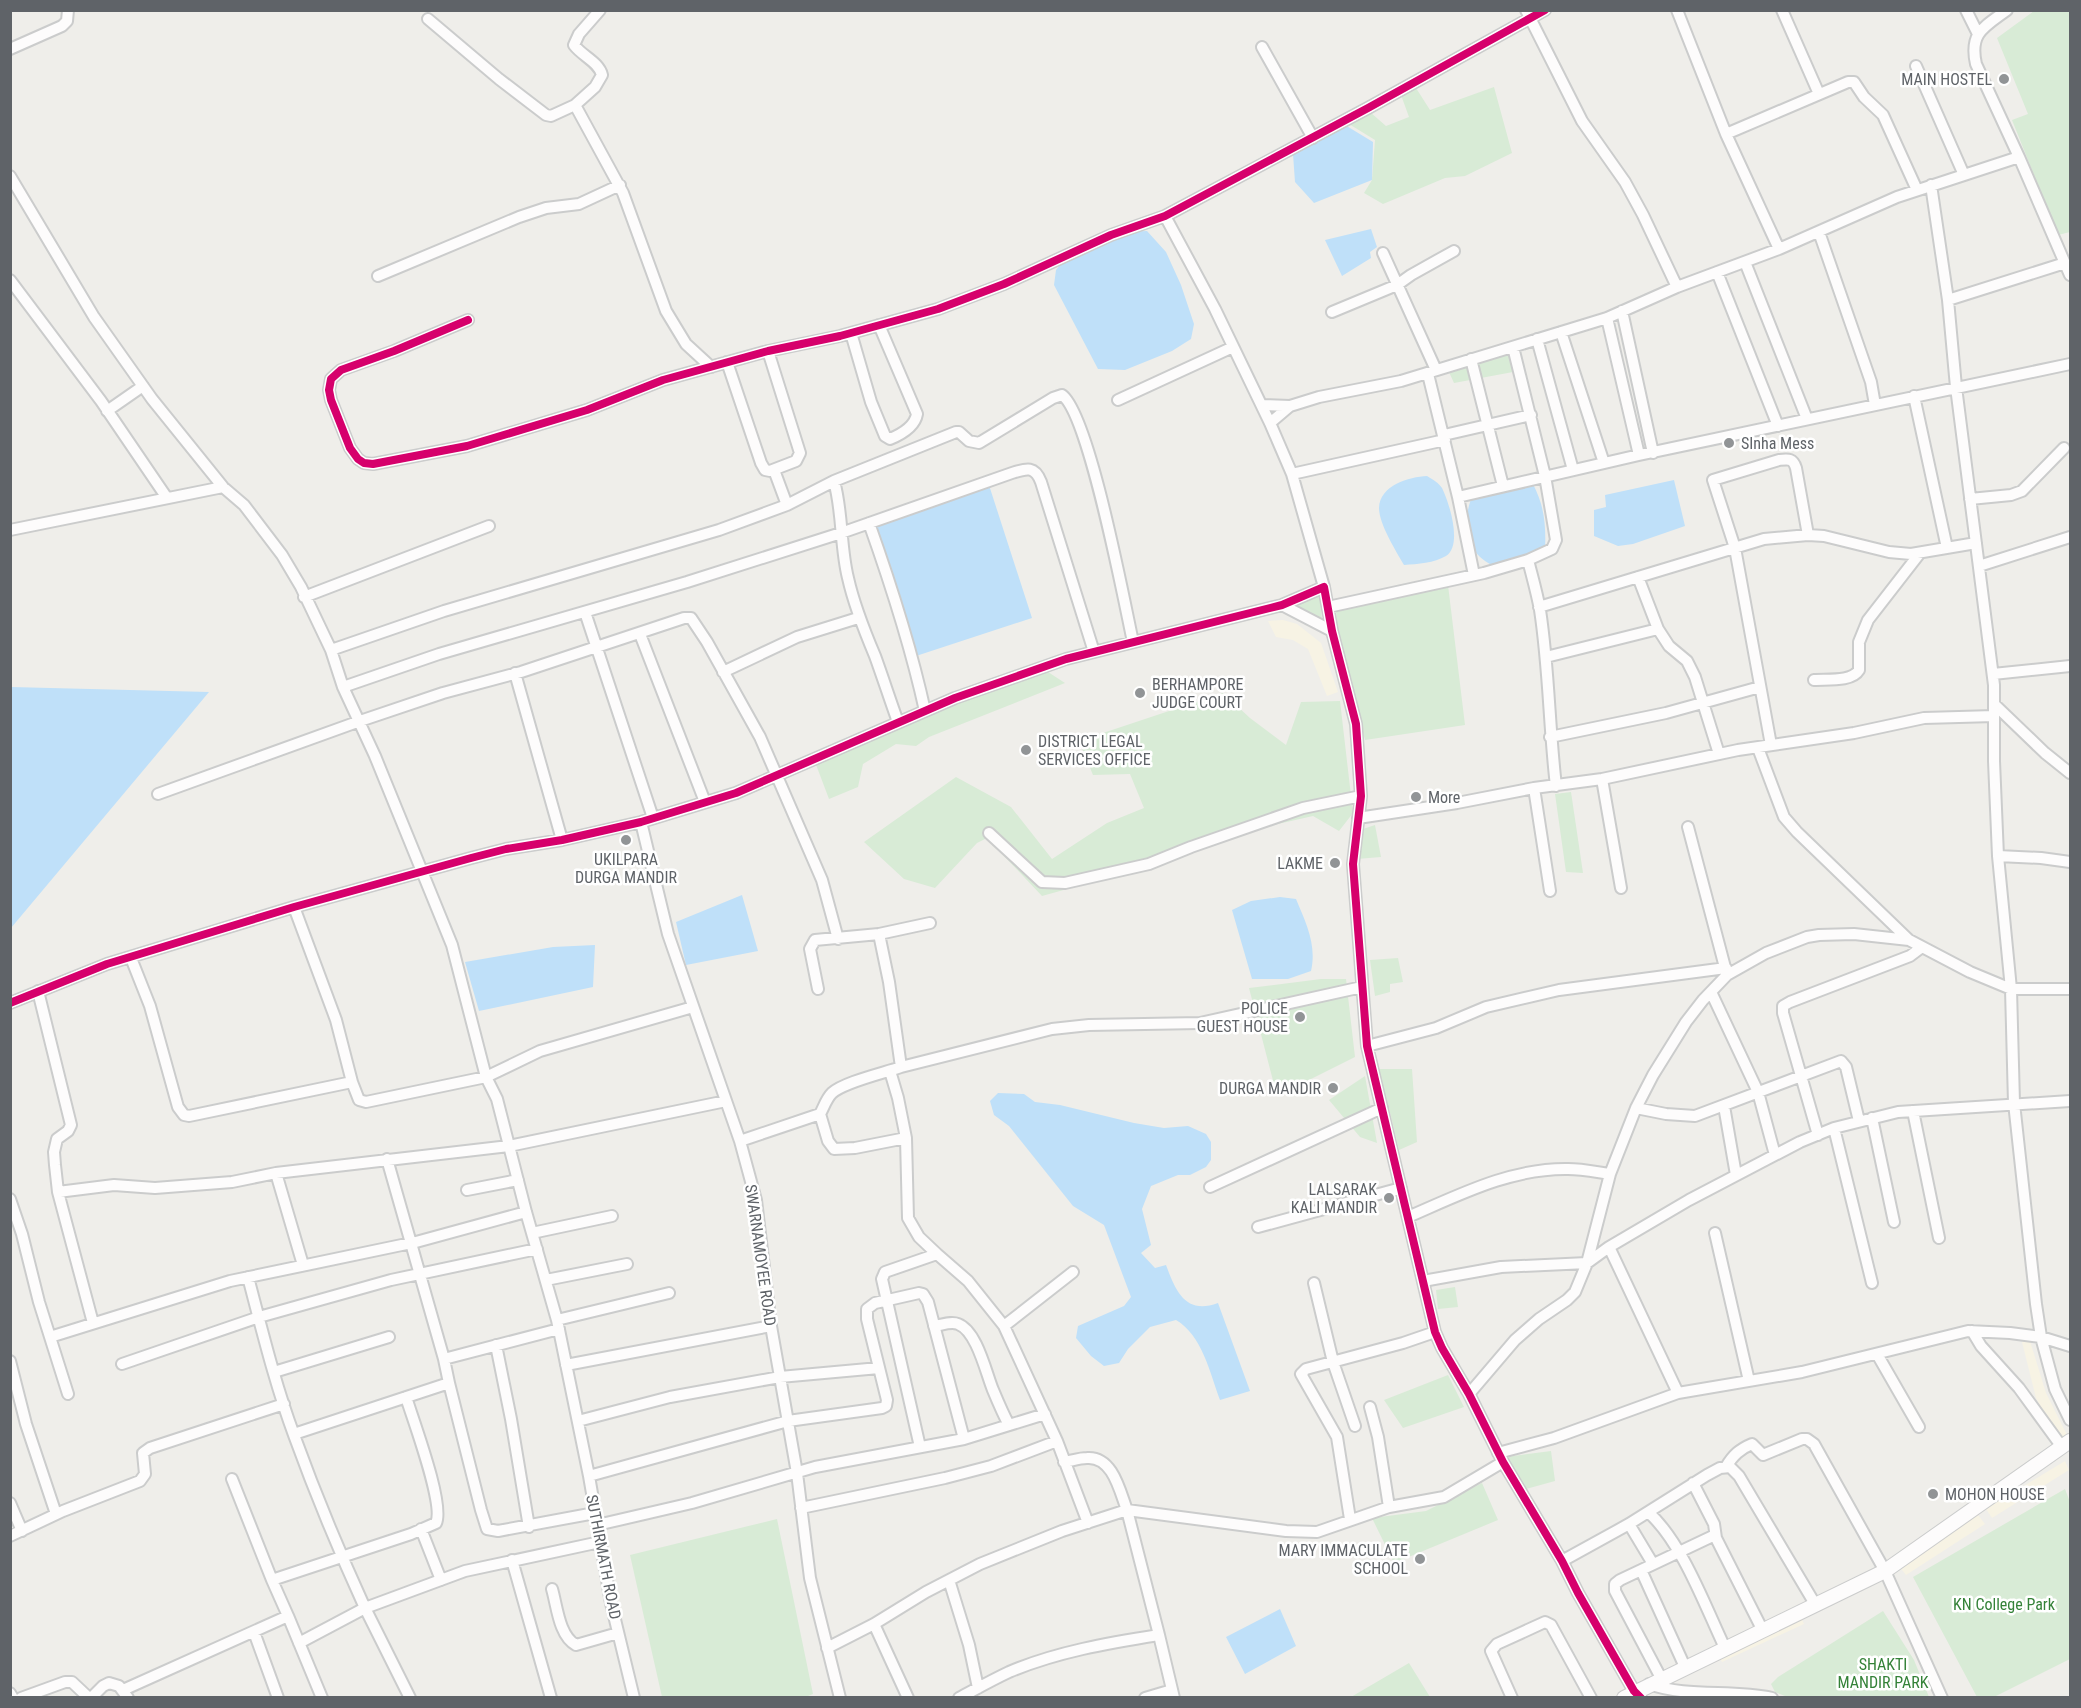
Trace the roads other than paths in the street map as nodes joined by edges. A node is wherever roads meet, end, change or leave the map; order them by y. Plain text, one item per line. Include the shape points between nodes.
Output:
1 (68, 10) edge
2 (600, 10) edge
3 (1545, 10) edge
4 (1677, 10) edge
5 (1782, 10) edge
6 (1966, 10) edge
7 (2007, 10) edge
8 (1528, 14) edge
9 (428, 19) dead end
10 (1978, 34) junction
11 (1262, 47) dead end
12 (10, 50) edge
13 (1916, 66) dead end
14 (1819, 94) junction
15 (576, 105) junction
16 (1726, 134) junction
17 (1313, 138) junction
18 (2019, 157) junction
19 (1964, 175) junction
20 (10, 176) edge
21 (620, 185) junction
22 (1931, 185) junction
23 (1917, 190) junction
24 (1165, 216) junction
25 (1819, 232) junction
26 (1779, 249) junction
27 (1454, 252) dead end
28 (1383, 253) dead end
29 (1745, 262) junction
30 (2065, 263) junction
31 (1717, 272) junction
32 (2070, 274) edge
33 (378, 276) dead end
34 (10, 280) edge
35 (1397, 285) junction
36 (1677, 287) junction
37 (1948, 300) junction
38 (1622, 311) junction
39 (1332, 312) dead end
40 (1606, 318) junction
41 (468, 320) dead end
42 (879, 325) junction
43 (1561, 332) junction
44 (851, 333) junction
45 (1537, 339) junction
46 (1233, 347) junction
47 (1513, 347) junction
48 (768, 351) junction
49 (1471, 359) junction
50 (727, 362) junction
51 (2070, 364) edge
52 (711, 367) junction
53 (1432, 372) junction
54 (143, 386) junction
55 (1956, 387) junction
56 (1914, 396) junction
57 (1118, 400) dead end
58 (1262, 405) junction
59 (1875, 405) junction
60 (1290, 406) junction
61 (107, 411) junction
62 (1531, 415) junction
63 (1807, 419) junction
64 (1270, 423) junction
65 (1487, 425) junction
66 (1778, 426) junction
67 (1444, 438) junction
68 (2064, 448) dead end
69 (1653, 453) junction
70 (1639, 455) junction
71 (1604, 463) junction
72 (774, 470) junction
73 (1573, 470) junction
74 (1292, 474) junction
75 (1545, 476) junction
76 (834, 481) junction
77 (1503, 486) junction
78 (223, 487) junction
79 (1458, 497) junction
80 (167, 498) junction
81 (1971, 498) junction
82 (787, 506) junction
83 (869, 524) junction
84 (489, 526) dead end
85 (10, 530) edge
86 (842, 533) junction
87 (1808, 535) junction
88 (2070, 537) edge
89 (1976, 543) junction
90 (1735, 548) junction
91 (1947, 548) junction
92 (1920, 553) junction
93 (1528, 560) junction
94 (1979, 566) junction
95 (1474, 575) junction
96 (1638, 577) junction
97 (1324, 587) junction
98 (304, 597) junction
99 (1282, 605) junction
100 (1328, 607) junction
101 (1539, 607) junction
102 (585, 612) junction
103 (858, 618) junction
104 (1658, 629) junction
105 (1332, 631) junction
106 (640, 634) junction
107 (1133, 642) junction
108 (596, 648) junction
109 (331, 650) junction
110 (1095, 652) junction
111 (1546, 657) junction
112 (2070, 666) edge
113 (723, 672) junction
114 (515, 673) junction
115 (1993, 674) junction
116 (1814, 680) dead end
117 (344, 687) junction
118 (1760, 687) junction
119 (1703, 702) junction
120 (1994, 704) junction
121 (925, 711) junction
122 (1994, 716) junction
123 (360, 721) junction
124 (898, 722) junction
125 (1550, 737) junction
126 (1771, 745) junction
127 (1758, 748) junction
128 (1719, 754) junction
129 (2070, 773) edge
130 (776, 775) junction
131 (1602, 779) junction
132 (1556, 786) junction
133 (1534, 788) junction
134 (158, 794) dead end
135 (1361, 796) junction
136 (705, 802) junction
137 (653, 818) junction
138 (1358, 818) junction
139 (641, 822) junction
140 (1688, 827) dead end
141 (989, 833) dead end
142 (562, 840) junction
143 (1998, 856) junction
144 (2070, 862) edge
145 (422, 870) junction
146 (1621, 888) dead end
147 (1550, 891) dead end
148 (294, 907) junction
149 (930, 923) dead end
150 (879, 934) junction
151 (838, 939) junction
152 (1909, 940) junction
153 (1922, 947) junction
154 (131, 958) junction
155 (1726, 972) junction
156 (1362, 987) junction
157 (818, 989) dead end
158 (2011, 989) junction
159 (2070, 989) edge
160 (38, 991) junction
161 (1711, 992) junction
162 (10, 1003) edge
163 (693, 1007) junction
164 (1367, 1046) junction
165 (895, 1069) junction
166 (1802, 1075) junction
167 (486, 1077) junction
168 (352, 1082) junction
169 (1758, 1092) junction
170 (726, 1101) junction
171 (2070, 1101) edge
172 (2014, 1103) junction
173 (1724, 1106) junction
174 (1382, 1108) junction
175 (1636, 1108) junction
176 (1913, 1111) junction
177 (820, 1114) junction
178 (1872, 1118) junction
179 (1859, 1121) junction
180 (1834, 1128) junction
181 (1818, 1135) junction
182 (906, 1138) junction
183 (740, 1141) junction
184 (509, 1146) junction
185 (1774, 1155) junction
186 (387, 1160) junction
187 (276, 1173) junction
188 (1610, 1174) junction
189 (1736, 1175) junction
190 (518, 1180) junction
191 (1210, 1187) dead end
192 (1401, 1188) junction
193 (467, 1190) dead end
194 (58, 1192) junction
195 (10, 1199) edge
196 (526, 1212) junction
197 (612, 1216) dead end
198 (1408, 1217) junction
199 (1894, 1222) dead end
200 (1258, 1227) dead end
201 (532, 1233) junction
202 (1715, 1233) dead end
203 (1939, 1238) dead end
204 (411, 1243) junction
205 (1609, 1247) junction
206 (537, 1249) junction
207 (937, 1254) junction
208 (1587, 1263) junction
209 (627, 1264) dead end
210 (303, 1265) junction
211 (1073, 1272) dead end
212 (420, 1274) junction
213 (248, 1277) junction
214 (546, 1280) junction
215 (1422, 1281) junction
216 (1314, 1283) dead end
217 (1872, 1283) dead end
218 (669, 1293) dead end
219 (886, 1300) junction
220 (259, 1317) junction
221 (93, 1323) junction
222 (558, 1324) junction
223 (771, 1326) junction
224 (934, 1326) junction
225 (1004, 1326) junction
226 (1972, 1331) junction
227 (1436, 1332) junction
228 (50, 1337) junction
229 (389, 1337) dead end
230 (2041, 1337) junction
231 (495, 1345) junction
232 (2070, 1346) edge
233 (1877, 1353) junction
234 (444, 1359) junction
235 (10, 1360) edge
236 (1333, 1362) junction
237 (122, 1364) dead end
238 (566, 1365) junction
239 (879, 1368) junction
240 (274, 1372) junction
241 (780, 1377) junction
242 (1749, 1381) junction
243 (449, 1383) junction
244 (1678, 1393) junction
245 (68, 1394) dead end
246 (1469, 1394) junction
247 (406, 1397) junction
248 (284, 1404) junction
249 (1370, 1407) dead end
250 (1045, 1414) junction
251 (2070, 1420) edge
252 (578, 1421) junction
253 (788, 1421) junction
254 (1009, 1425) junction
255 (1355, 1426) dead end
256 (1919, 1428) dead end
257 (294, 1434) junction
258 (964, 1439) junction
259 (1057, 1441) junction
260 (2066, 1444) edge
261 (920, 1447) junction
262 (1500, 1458) junction
263 (1064, 1462) junction
264 (1726, 1467) junction
265 (797, 1473) junction
266 (589, 1476) junction
267 (232, 1479) dead end
268 (1693, 1483) junction
269 (10, 1503) edge
270 (1389, 1507) junction
271 (801, 1508) junction
272 (1127, 1510) junction
273 (1648, 1512) junction
274 (595, 1513) junction
275 (56, 1514) junction
276 (1350, 1519) junction
277 (1088, 1523) junction
278 (1629, 1524) junction
279 (597, 1525) junction
280 (529, 1527) junction
281 (421, 1529) junction
282 (22, 1531) junction
283 (1715, 1535) junction
284 (10, 1536) edge
285 (600, 1542) junction
286 (1679, 1552) junction
287 (341, 1556) junction
288 (512, 1560) junction
289 (1562, 1561) junction
290 (1653, 1564) junction
291 (1641, 1570) junction
292 (1885, 1571) junction
293 (272, 1580) junction
294 (441, 1580) junction
295 (949, 1580) junction
296 (552, 1589) dead end
297 (1815, 1604) junction
298 (365, 1608) junction
299 (288, 1617) junction
300 (874, 1624) junction
301 (1762, 1629) junction
302 (254, 1632) junction
303 (618, 1633) junction
304 (1159, 1635) junction
305 (299, 1643) junction
306 (827, 1648) junction
307 (1725, 1648) junction
308 (1685, 1667) junction
309 (1655, 1681) junction
310 (978, 1688) junction
311 (10, 1693) edge
312 (125, 1694) edge
313 (1173, 1694) edge
314 (1633, 1695) edge
315 (13, 1698) edge
316 (21, 1698) edge
317 (90, 1698) edge
318 (278, 1698) edge
319 (322, 1698) edge
320 (410, 1698) edge
321 (551, 1698) edge
322 (634, 1698) edge
323 (840, 1698) edge
324 (908, 1698) edge
325 (959, 1698) edge
326 (1145, 1698) edge
327 (1512, 1698) edge
328 (1591, 1698) edge
329 (1772, 1698) edge
330 (1942, 1698) edge

1 - 12 street via 69,16 62,26
2 - 15 street via 574,45 602,75
3 - 8 street
4 - 16 street
5 - 14 street
6 - 10 street
7 - 10 street
8 - 17 street
8 - 36 street via 1582,121 1625,182
9 - 15 street via 546,115
10 - 18 street via 1973,52 1976,64
11 - 17 street
13 - 19 street
14 - 16 street
14 - 23 street via 1848,82 1856,84 1886,121
15 - 21 street
16 - 26 street
17 - 24 street
18 - 19 street
18 - 30 street
19 - 22 street
20 - 54 street via 94,316
21 - 33 street via 579,204 546,208 519,217
21 - 52 street via 666,311 686,344
22 - 23 street
22 - 37 street
23 - 25 street
24 - 42 street via 1112,235 1004,284 938,309
24 - 46 street
25 - 26 street
25 - 59 street
26 - 29 street
27 - 35 street
28 - 35 street
29 - 31 street
29 - 63 street
30 - 32 street
30 - 37 street
31 - 36 street
31 - 66 street
34 - 61 street
35 - 39 street
35 - 53 street via 1417,326
36 - 38 street
37 - 55 street
38 - 40 street
38 - 69 street
40 - 43 street
40 - 70 street
41 - 52 street via 342,370 331,379 331,400 358,459 373,464 467,446
42 - 44 street
42 - 44 street via 917,414 907,429 890,439 885,436 871,402
43 - 45 street
43 - 71 street
44 - 48 street
45 - 47 street
45 - 73 street
46 - 57 street
46 - 58 street
47 - 49 street
47 - 62 street
48 - 50 street
48 - 72 street via 800,453 796,461
49 - 53 street
49 - 65 street
50 - 52 street
50 - 72 street via 761,463 765,470
51 - 55 street
53 - 60 street
53 - 67 street
54 - 61 street
54 - 78 street
55 - 56 street
55 - 81 street
56 - 59 street
56 - 91 street
58 - 60 street
58 - 64 street
59 - 63 street
60 - 64 street
61 - 80 street
62 - 65 street
62 - 75 street
63 - 66 street
64 - 74 street
65 - 67 street
65 - 77 street
66 - 69 street
67 - 74 street
67 - 79 street
68 - 81 street via 2022,491
69 - 70 street
70 - 71 street
71 - 73 street
72 - 82 street
73 - 75 street
74 - 97 street
75 - 77 street
75 - 93 street via 1555,546
76 - 82 street
76 - 86 street
76 - 107 street via 956,432 979,443 1053,398 1063,396 1074,410 1101,494
77 - 79 street
78 - 80 street
78 - 98 street via 261,525
79 - 95 street
80 - 85 street
81 - 89 street
82 - 109 street via 719,530 444,611
83 - 86 street
83 - 110 street via 1012,472 1035,471
83 - 121 street via 898,606
84 - 98 street
86 - 102 street
86 - 103 street via 844,564
87 - 90 street via 1764,539
87 - 90 street via 1795,464 1789,459 1779,460 1713,480
87 - 92 street via 1889,552
88 - 94 street
89 - 91 street
89 - 94 street
90 - 96 street
90 - 118 street
91 - 92 street
92 - 116 street via 1868,620 1859,642 1857,674
93 - 95 street
93 - 101 street
94 - 115 street
95 - 100 street
96 - 101 street
96 - 104 street
97 - 99 street
97 - 100 street
98 - 109 street
99 - 105 street
99 - 107 street
100 - 105 street
101 - 111 street
102 - 108 street
102 - 117 street via 439,654
103 - 113 street via 797,637
103 - 124 street
104 - 111 street
104 - 119 street via 1689,665
105 - 135 street via 1356,724
106 - 108 street
106 - 113 street via 691,618
106 - 136 street
107 - 110 street
108 - 114 street
108 - 137 street
109 - 117 street
110 - 121 street
111 - 125 street
112 - 115 street
113 - 130 street via 760,737
114 - 123 street
114 - 142 street
115 - 120 street
117 - 123 street
118 - 119 street
118 - 126 street
119 - 125 street
119 - 128 street
120 - 122 street
120 - 129 street
121 - 124 street
122 - 126 street via 1924,718
122 - 143 street
123 - 134 street
123 - 145 street
124 - 130 street
125 - 132 street
126 - 127 street
127 - 128 street
127 - 152 street via 1784,817
128 - 131 street
130 - 136 street
130 - 151 street via 822,880
131 - 132 street
131 - 146 street
132 - 133 street
133 - 138 street
133 - 147 street
135 - 138 street
135 - 141 street via 1303,808 1149,864 1065,883 1042,882
136 - 137 street
137 - 139 street
138 - 156 street via 1353,864
139 - 142 street
139 - 163 street, SWARNAMOYEE ROAD via 668,934
140 - 155 street
142 - 145 street
143 - 144 street
143 - 158 street
145 - 148 street
145 - 167 street via 452,945
148 - 154 street
148 - 168 street via 336,1020
149 - 150 street
150 - 151 street
150 - 165 street via 889,982
151 - 157 street via 815,940 810,946
152 - 153 street
152 - 155 street via 1819,934
153 - 158 street
153 - 166 street via 1910,956 1785,1004 1783,1013
154 - 160 street
154 - 168 street via 150,1006 178,1107 184,1115
155 - 161 street
155 - 164 street via 1559,990 1486,1007 1436,1028
156 - 164 street
156 - 165 street via 1200,1023 1052,1029
158 - 159 street
158 - 172 street
160 - 162 street
160 - 194 street via 71,1125 57,1139 54,1152
161 - 169 street
161 - 175 street via 1686,1022
163 - 167 street via 540,1051
163 - 170 street, SWARNAMOYEE ROAD
164 - 174 street
165 - 177 street via 834,1091
165 - 182 street
166 - 169 street
166 - 179 street via 1837,1061 1843,1063
166 - 181 street
167 - 168 street via 366,1102 359,1100
167 - 184 street via 497,1099
169 - 173 street
169 - 185 street
170 - 183 street, SWARNAMOYEE ROAD
170 - 184 street
171 - 172 street
172 - 176 street
172 - 230 street
173 - 175 street via 1695,1116
173 - 189 street
174 - 191 street
174 - 192 street
175 - 188 street
176 - 178 street
176 - 203 street
177 - 182 street via 834,1149
177 - 183 street
178 - 179 street
178 - 199 street
179 - 180 street
180 - 181 street
180 - 217 street
181 - 185 street
182 - 207 street via 908,1218 919,1237
183 - 223 street, SWARNAMOYEE ROAD via 756,1200
184 - 186 street
184 - 190 street
185 - 189 street
186 - 187 street
186 - 204 street
187 - 194 street via 232,1182 155,1188 114,1185
187 - 210 street
188 - 198 street via 1567,1169 1526,1173 1482,1186
188 - 208 street
189 - 205 street
190 - 193 street
190 - 196 street
192 - 198 street
192 - 200 street
194 - 221 street
195 - 228 street
196 - 201 street
196 - 204 street
197 - 201 street
198 - 215 street
201 - 206 street
202 - 242 street
204 - 210 street
204 - 212 street
205 - 208 street
205 - 244 street
206 - 212 street
206 - 214 street
207 - 219 street via 885,1272 882,1279
207 - 225 street via 968,1281
208 - 215 street via 1501,1267
208 - 246 street via 1575,1292 1515,1340
209 - 214 street
210 - 213 street
211 - 225 street
212 - 220 street
212 - 234 street
213 - 220 street
213 - 221 street
214 - 222 street
215 - 227 street
216 - 236 street
218 - 222 street
219 - 224 street via 923,1294
219 - 239 street via 872,1304 866,1313
219 - 261 street
220 - 237 street
220 - 240 street
221 - 228 street
222 - 231 street
222 - 238 street
223 - 238 street
223 - 241 street, SWARNAMOYEE ROAD
224 - 254 street via 950,1323 966,1329
224 - 258 street
225 - 250 street
226 - 230 street
226 - 233 street
226 - 260 street
227 - 236 street
227 - 246 street
228 - 245 street
229 - 240 street
230 - 232 street
230 - 251 street via 2055,1389
231 - 234 street
231 - 280 street
233 - 242 street
233 - 256 street
234 - 243 street
235 - 275 street
236 - 255 street
236 - 276 street via 1301,1374 1337,1437
238 - 252 street
239 - 241 street
239 - 253 street, SUTHIRMATH ROAD via 886,1406
240 - 248 street
241 - 252 street via 670,1397
241 - 253 street, SWARNAMOYEE ROAD
242 - 244 street
243 - 247 street
243 - 280 street via 485,1525 491,1531
244 - 262 street
246 - 262 street
247 - 257 street
247 - 281 street via 439,1517 436,1523
248 - 257 street
248 - 275 street via 150,1448 143,1453 146,1474 140,1480
249 - 270 street
250 - 254 street
250 - 259 street
252 - 266 street
253 - 265 street, SWARNAMOYEE ROAD
253 - 266 street, SUTHIRMATH ROAD
254 - 258 street
257 - 287 street
258 - 261 street
259 - 263 street
259 - 271 street via 954,1476
260 - 292 street
261 - 265 street
262 - 270 street via 1443,1497
262 - 289 street
263 - 272 street via 1087,1458 1103,1462 1116,1479
263 - 277 street
264 - 268 street
264 - 292 street via 1732,1456 1752,1444 1763,1455 1807,1439 1814,1444
264 - 297 street via 1739,1476
265 - 271 street, SWARNAMOYEE ROAD
265 - 279 street
266 - 274 street, SUTHIRMATH ROAD
267 - 293 street
268 - 273 street
268 - 283 street via 1714,1524
269 - 282 street
270 - 276 street
271 - 306 street, SWARNAMOYEE ROAD via 810,1578
272 - 276 street via 1306,1532 1331,1528
272 - 277 street
272 - 304 street
273 - 278 street
273 - 286 street via 1663,1526
274 - 279 street, SUTHIRMATH ROAD
274 - 280 street
275 - 282 street
277 - 295 street
278 - 289 street
278 - 290 street
279 - 285 street, SUTHIRMATH ROAD
281 - 287 street
281 - 294 street
282 - 284 street
283 - 286 street
283 - 301 street
285 - 288 street
285 - 303 street, SUTHIRMATH ROAD
286 - 290 street
286 - 307 street
287 - 293 street
287 - 298 street
288 - 294 street
288 - 321 street
289 - 314 street
290 - 291 street
291 - 308 street
291 - 309 street via 1617,1582 1615,1591
292 - 297 street
292 - 330 street
293 - 299 street
294 - 298 street
295 - 300 street
295 - 310 street
296 - 303 street via 563,1631 572,1643
297 - 301 street
298 - 305 street
298 - 320 street
299 - 302 street
299 - 305 street
300 - 306 street
300 - 324 street
301 - 307 street
302 - 312 street
302 - 318 street
303 - 322 street, SUTHIRMATH ROAD
304 - 310 street via 1098,1645 1035,1663
304 - 313 street
305 - 319 street
306 - 323 street, SWARNAMOYEE ROAD
307 - 308 street
308 - 309 street
309 - 314 street
309 - 329 street via 1666,1690
310 - 325 street
311 - 315 street
312 - 317 street via 117,1684 110,1683
313 - 326 street
316 - 317 street via 65,1682
327 - 328 street via 1491,1651 1497,1644 1545,1622 1551,1625

